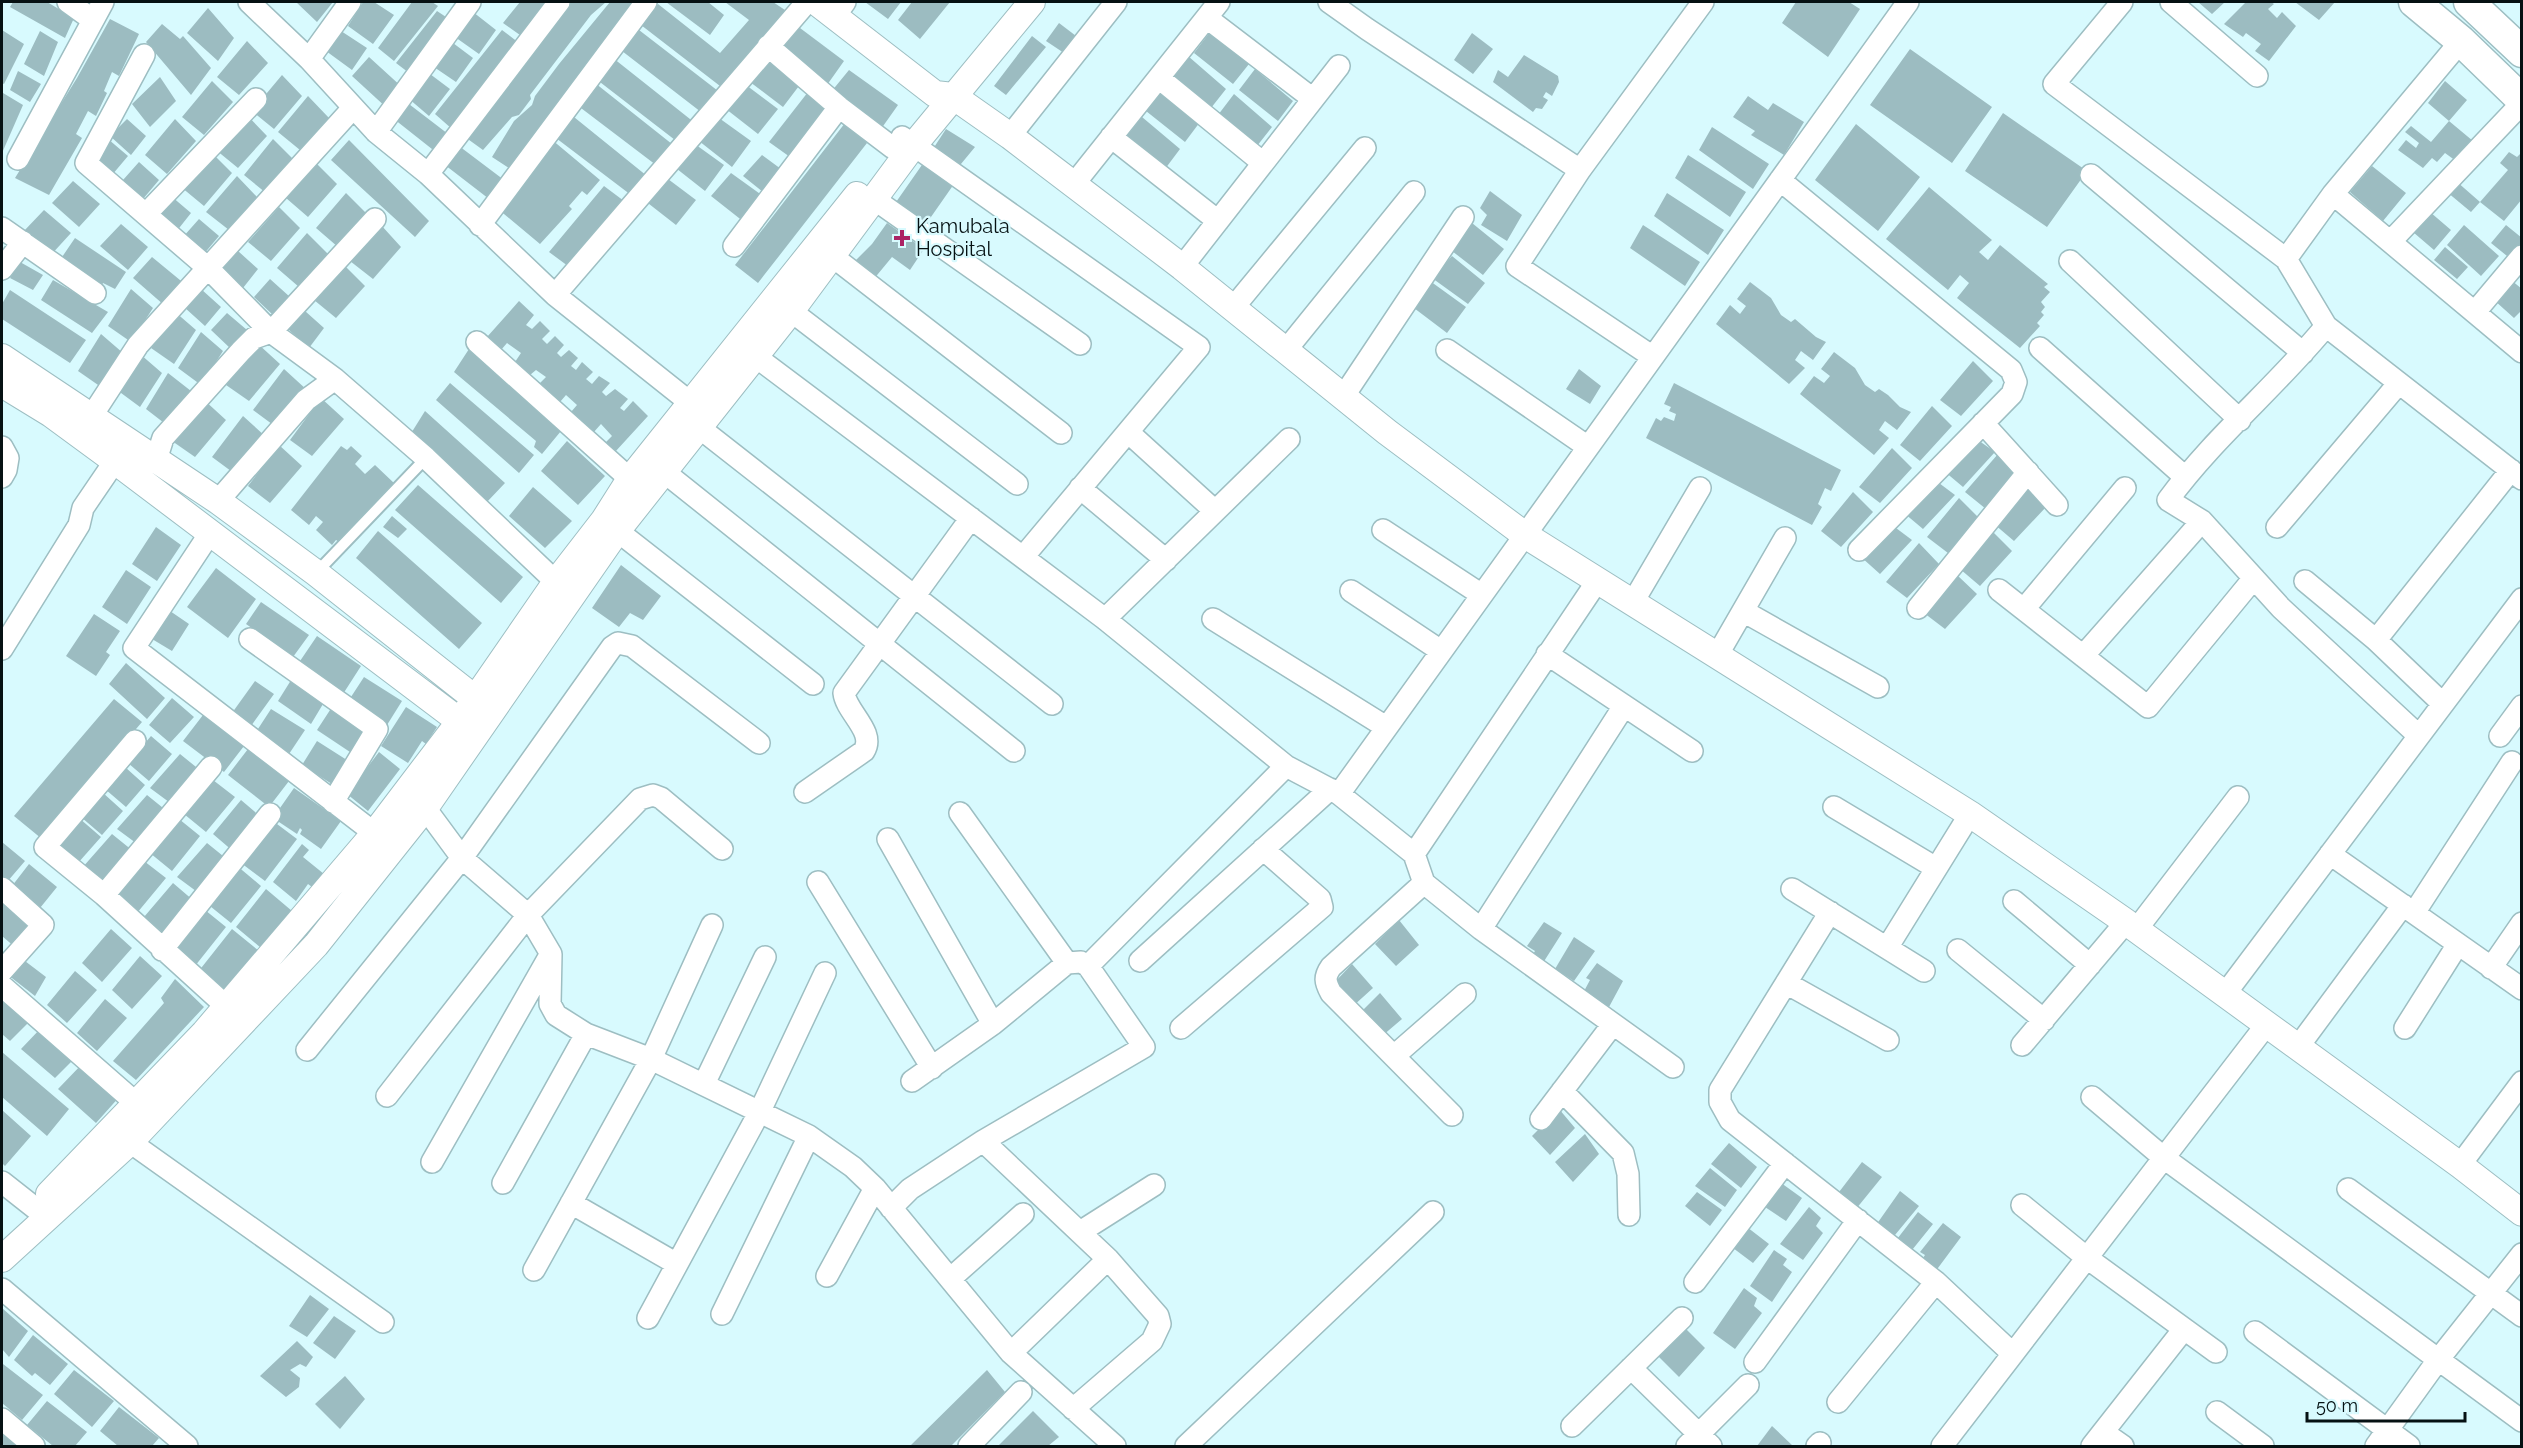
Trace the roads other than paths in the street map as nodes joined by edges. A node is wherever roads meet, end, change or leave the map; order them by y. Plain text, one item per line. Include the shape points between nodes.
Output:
1 (68, 2) edge
2 (103, 2) edge
3 (249, 2) edge
4 (350, 2) edge
5 (470, 2) edge
6 (559, 2) edge
7 (646, 2) edge
8 (807, 2) edge
9 (1012, 2) edge
10 (1032, 2) edge
11 (1116, 2) edge
12 (1329, 2) edge
13 (1702, 2) edge
14 (2122, 2) edge
15 (2171, 2) edge
16 (2414, 2) edge
17 (2469, 2) edge
18 (1904, 3) edge
19 (832, 7) edge
20 (1213, 10) edge
21 (93, 20) junction
22 (2461, 41) junction
23 (768, 46) junction
24 (2522, 52) edge
25 (144, 55) dead end
26 (309, 59) junction
27 (1339, 66) dead end
28 (2257, 76) dead end
29 (1159, 78) junction
30 (944, 95) junction
31 (256, 99) dead end
32 (1313, 99) junction
33 (2522, 102) edge
34 (839, 107) junction
35 (353, 108) junction
36 (376, 132) junction
37 (1010, 136) junction
38 (1111, 137) junction
39 (903, 144) junction
40 (1365, 148) dead end
41 (18, 159) dead end
42 (1263, 163) junction
43 (1580, 170) junction
44 (428, 174) junction
45 (2091, 176) dead end
46 (1780, 180) junction
47 (1074, 184) junction
48 (1414, 192) dead end
49 (2333, 194) junction
50 (874, 199) junction
51 (146, 214) junction
52 (1463, 217) dead end
53 (375, 219) dead end
54 (1218, 221) junction
55 (480, 225) junction
56 (2, 228) edge
57 (2391, 241) junction
58 (23, 242) junction
59 (734, 246) dead end
60 (832, 256) junction
61 (2522, 256) edge
62 (2286, 259) junction
63 (2070, 261) dead end
64 (1182, 267) junction
65 (208, 268) junction
66 (2, 269) edge
67 (95, 293) dead end
68 (555, 296) junction
69 (1233, 308) junction
70 (791, 311) junction
71 (2475, 312) junction
72 (2326, 326) junction
73 (271, 332) junction
74 (477, 342) dead end
75 (1080, 344) dead end
76 (2040, 348) dead end
77 (1286, 350) junction
78 (1447, 350) dead end
79 (2522, 352) edge
80 (2303, 354) junction
81 (755, 356) junction
82 (2, 357) edge
83 (1653, 357) junction
84 (335, 379) junction
85 (2399, 383) junction
86 (2, 384) edge
87 (1343, 397) junction
88 (695, 415) junction
89 (91, 417) junction
90 (2240, 420) junction
91 (1983, 423) junction
92 (1128, 432) junction
93 (1061, 433) dead end
94 (1289, 439) dead end
95 (2, 447) edge
96 (1588, 447) junction
97 (426, 458) junction
98 (156, 460) junction
99 (115, 461) junction
100 (655, 465) junction
101 (2028, 472) junction
102 (2516, 475) edge
103 (2, 477) edge
104 (2185, 477) junction
105 (630, 479) junction
106 (1017, 484) dead end
107 (1080, 488) junction
108 (1700, 488) dead end
109 (2125, 488) dead end
110 (218, 501) junction
111 (2057, 505) dead end
112 (1215, 511) junction
113 (971, 518) junction
114 (2202, 521) junction
115 (610, 526) junction
116 (2277, 527) dead end
117 (1383, 530) dead end
118 (210, 533) junction
119 (1525, 535) junction
120 (1785, 538) dead end
121 (1859, 550) dead end
122 (1023, 557) junction
123 (1166, 560) junction
124 (316, 573) junction
125 (2254, 578) junction
126 (1598, 580) junction
127 (2305, 581) dead end
128 (556, 582) junction
129 (1999, 590) dead end
130 (1351, 591) dead end
131 (1482, 595) junction
132 (914, 596) junction
133 (2522, 599) edge
134 (1633, 602) junction
135 (1918, 608) dead end
136 (2024, 609) junction
137 (1743, 611) junction
138 (1105, 619) junction
139 (1213, 619) dead end
140 (250, 639) dead end
141 (2376, 640) junction
142 (881, 645) junction
143 (2, 649) edge
144 (1441, 651) junction
145 (1547, 654) junction
146 (1718, 654) junction
147 (2083, 656) junction
148 (813, 684) dead end
149 (1878, 687) dead end
150 (1052, 704) dead end
151 (2443, 704) junction
152 (484, 705) junction
153 (1624, 706) junction
154 (2522, 706) edge
155 (1386, 727) junction
156 (468, 728) junction
157 (2419, 736) junction
158 (2500, 736) dead end
159 (135, 741) dead end
160 (759, 743) dead end
161 (1014, 751) dead end
162 (1692, 751) dead end
163 (2512, 762) dead end
164 (1286, 766) junction
165 (211, 767) dead end
166 (1334, 791) junction
167 (805, 792) dead end
168 (2238, 796) dead end
169 (418, 799) junction
170 (333, 802) junction
171 (1834, 807) dead end
172 (960, 813) dead end
173 (270, 814) dead end
174 (1970, 814) junction
175 (888, 839) dead end
176 (384, 841) junction
177 (722, 849) dead end
178 (1263, 849) junction
179 (1414, 854) junction
180 (2330, 854) junction
181 (462, 858) junction
182 (1936, 868) junction
183 (818, 882) dead end
184 (1424, 883) junction
185 (2, 888) edge
186 (1792, 889) dead end
187 (104, 895) junction
188 (2014, 901) dead end
189 (2408, 909) junction
190 (1830, 912) junction
191 (528, 915) junction
192 (2522, 923) edge
193 (712, 925) dead end
194 (2131, 926) junction
195 (1481, 929) junction
196 (2457, 944) junction
197 (1887, 948) junction
198 (162, 950) junction
199 (1958, 950) dead end
200 (551, 954) junction
201 (765, 957) dead end
202 (1140, 961) dead end
203 (1067, 963) junction
204 (2090, 965) junction
205 (1088, 966) junction
206 (2491, 968) junction
207 (2, 971) edge
208 (1924, 971) dead end
209 (825, 972) dead end
210 (1786, 983) junction
211 (2, 986) edge
212 (2522, 989) edge
213 (1465, 994) dead end
214 (2225, 994) junction
215 (235, 1014) junction
216 (2044, 1020) junction
217 (993, 1024) junction
218 (1613, 1024) junction
219 (2267, 1024) junction
220 (1181, 1028) dead end
221 (2405, 1028) dead end
222 (586, 1035) junction
223 (1888, 1040) dead end
224 (2022, 1046) dead end
225 (2298, 1047) junction
226 (307, 1050) dead end
227 (1394, 1056) junction
228 (651, 1059) junction
229 (1673, 1067) dead end
230 (932, 1068) junction
231 (912, 1081) dead end
232 (2522, 1082) edge
233 (704, 1084) junction
234 (1562, 1091) junction
235 (387, 1096) dead end
236 (2092, 1097) dead end
237 (137, 1104) junction
238 (760, 1111) junction
239 (1452, 1115) dead end
240 (1541, 1119) dead end
241 (809, 1136) junction
242 (982, 1141) junction
243 (130, 1142) junction
244 (2164, 1158) junction
245 (432, 1162) dead end
246 (1785, 1163) junction
247 (2460, 1165) junction
248 (2, 1182) edge
249 (502, 1183) dead end
250 (1154, 1185) dead end
251 (875, 1188) junction
252 (2348, 1189) dead end
253 (571, 1203) junction
254 (2022, 1205) dead end
255 (35, 1208) junction
256 (891, 1208) junction
257 (1433, 1212) dead end
258 (2522, 1213) edge
259 (1023, 1215) dead end
260 (1629, 1215) dead end
261 (1858, 1220) junction
262 (1080, 1232) junction
263 (2, 1235) edge
264 (2522, 1254) edge
265 (2088, 1258) junction
266 (2, 1259) edge
267 (1108, 1259) junction
268 (677, 1264) junction
269 (534, 1269) dead end
270 (827, 1276) dead end
271 (950, 1279) junction
272 (1695, 1282) dead end
273 (1936, 1282) junction
274 (2, 1289) edge
275 (2491, 1294) junction
276 (722, 1314) dead end
277 (2522, 1316) edge
278 (648, 1318) dead end
279 (1682, 1318) dead end
280 (383, 1322) dead end
281 (2184, 1329) junction
282 (2255, 1332) dead end
283 (2216, 1352) dead end
284 (1011, 1353) junction
285 (2013, 1354) junction
286 (2438, 1360) junction
287 (1755, 1362) dead end
288 (1631, 1368) junction
289 (1748, 1385) dead end
290 (1022, 1392) dead end
291 (1838, 1402) dead end
292 (1073, 1409) junction
293 (2217, 1412) dead end
294 (2, 1419) edge
295 (2522, 1421) edge
296 (1572, 1426) dead end
297 (2098, 1439) edge
298 (2382, 1439) edge
299 (1699, 1442) edge
300 (34, 1446) edge
301 (187, 1446) edge
302 (969, 1446) edge
303 (1115, 1446) edge
304 (1186, 1446) edge
305 (1942, 1446) edge
306 (2123, 1446) edge
307 (2263, 1446) edge
308 (2409, 1446) edge

1 - 21 street
2 - 21 street
3 - 26 street
4 - 26 street
5 - 36 street
6 - 44 street
7 - 55 street
8 - 23 street
9 - 30 street
10 - 30 street
11 - 37 street
12 - 43 street
13 - 43 street
14 - 62 street via 2054,84
15 - 28 street
16 - 22 main road
17 - 24 main road
18 - 46 street
19 - 30 street
20 - 29 street
20 - 32 street
21 - 41 street
22 - 33 main road
22 - 49 street
23 - 34 street
23 - 68 street
25 - 51 street via 86,163
26 - 35 street
27 - 32 street
29 - 38 street
29 - 42 street
30 - 37 street
30 - 39 street
31 - 51 street
32 - 42 street
33 - 57 street
34 - 39 street
34 - 59 street
35 - 36 street
35 - 65 street
36 - 44 street
37 - 47 street
38 - 47 street
38 - 54 street
39 - 50 street
39 - 88 street
39 - 92 street via 1199,347
40 - 69 street
42 - 54 street
43 - 83 street via 1517,266
44 - 55 street
45 - 80 street
46 - 83 street
46 - 91 street via 2011,370 2016,382 2012,394
47 - 64 street
48 - 77 street
49 - 57 street
49 - 62 street
50 - 60 street
50 - 75 street
51 - 65 street
52 - 87 street
53 - 73 street
54 - 64 street
55 - 68 street
56 - 58 street
57 - 71 street
58 - 66 street
58 - 67 street
60 - 70 street
60 - 93 street
61 - 71 street
62 - 72 street
63 - 90 street
64 - 69 street
65 - 73 street
65 - 89 street via 138,345
68 - 88 street
69 - 77 street
70 - 81 street
70 - 106 street
71 - 79 street
72 - 80 street
72 - 85 street
73 - 84 street
73 - 98 street via 241,351 180,418 164,438
74 - 105 street
76 - 104 street
77 - 87 street
78 - 96 street
80 - 90 street
81 - 88 street
81 - 113 street
82 - 89 street
83 - 96 street
84 - 97 street
84 - 110 street via 306,400
85 - 102 street
85 - 116 street
86 - 99 street
87 - 119 street
88 - 100 street
88 - 132 street
89 - 98 street
90 - 104 street
91 - 101 street
91 - 121 street
92 - 107 street
92 - 112 street
94 - 112 street
95 - 103 street via 8,458
96 - 119 street
97 - 124 lane
97 - 128 street
98 - 110 street
99 - 118 street
99 - 143 street via 83,508 79,525
100 - 105 street
100 - 115 street
100 - 142 street
101 - 111 street
101 - 135 street
102 - 141 street
104 - 114 street via 2168,500
105 - 115 street
107 - 122 street
107 - 123 street
108 - 134 street
109 - 136 street
110 - 124 street
112 - 123 street
113 - 122 street
113 - 132 street
114 - 125 street
114 - 147 street
115 - 128 street
115 - 148 street
115 - 152 street
117 - 131 street
118 - 156 street
118 - 170 street via 134,648
119 - 126 street
119 - 131 street
120 - 137 street
122 - 138 street
123 - 138 street
124 - 152 street
125 - 147 street via 2148,707
125 - 157 street
126 - 134 street
126 - 145 street
127 - 141 street
128 - 152 street
129 - 136 street
130 - 144 street
131 - 144 street
132 - 142 street
132 - 150 street
133 - 151 street
134 - 146 street
136 - 147 street
137 - 146 street
137 - 149 street
138 - 164 street
139 - 155 street
140 - 170 street via 377,729
141 - 151 street
142 - 161 street
142 - 167 street via 844,693 845,702 868,738 868,746
144 - 155 street
145 - 153 street
145 - 179 street
146 - 174 street
151 - 157 street
152 - 156 street
153 - 162 street
153 - 195 street
154 - 158 street
155 - 166 street
156 - 169 street
157 - 180 street
159 - 187 street via 45,847
160 - 181 street via 632,646 618,643
163 - 189 street
164 - 166 street
164 - 205 street
165 - 187 street
166 - 178 street
166 - 179 street
168 - 194 street
169 - 176 street
169 - 181 street
170 - 176 street
171 - 182 street
172 - 203 street
173 - 198 street
174 - 182 street
174 - 194 street
175 - 217 street
176 - 215 street
177 - 191 street via 661,798 645,796
178 - 202 street
178 - 220 street via 1320,899 1322,907
179 - 184 street
180 - 189 street
180 - 214 street
181 - 191 street
181 - 226 street
182 - 197 street
183 - 230 street
184 - 195 street
184 - 227 street via 1325,975 1331,993
185 - 207 street via 43,925
186 - 190 street
187 - 198 street
188 - 204 street
189 - 196 street
189 - 225 street
190 - 197 street
190 - 210 street
191 - 200 street
191 - 235 street
192 - 206 street
193 - 228 street
194 - 204 street
194 - 214 street
195 - 218 street
196 - 206 street
196 - 221 street
197 - 208 street
198 - 215 street
199 - 216 street
200 - 222 street via 550,1004 556,1015
200 - 245 street
201 - 233 street
203 - 205 street
203 - 217 street
204 - 216 street
205 - 242 street via 1144,1047
206 - 212 street
209 - 238 street
210 - 223 street
210 - 246 street via 1720,1090 1720,1102 1730,1120
211 - 237 street
213 - 227 street
214 - 219 street
215 - 237 street
215 - 243 street
216 - 224 street
217 - 230 street
218 - 229 street
218 - 234 street
219 - 225 street
219 - 244 street
222 - 228 street
222 - 249 street
225 - 247 street
227 - 239 street
228 - 233 street
228 - 253 street
230 - 231 street
232 - 247 street
233 - 238 street
234 - 240 street
234 - 260 street via 1623,1153 1627,1162
236 - 244 street
237 - 255 street
238 - 241 street
238 - 268 street
241 - 251 street
241 - 276 street
242 - 256 street via 910,1189
242 - 262 street
243 - 266 street
243 - 280 street
244 - 265 street
244 - 286 street
246 - 261 street
246 - 272 street
247 - 258 street
248 - 255 street
250 - 262 street
251 - 256 street
251 - 270 street
252 - 275 street
253 - 268 street
253 - 269 street
254 - 265 street
255 - 263 street
256 - 271 street
257 - 304 street
259 - 271 street
261 - 273 street
261 - 287 street
262 - 267 street
264 - 275 street
265 - 281 street
265 - 285 street
267 - 284 street
267 - 292 street via 1158,1316 1160,1324 1152,1341
268 - 278 street
271 - 284 street
273 - 285 street
273 - 291 street
274 - 301 street
275 - 277 street
275 - 286 street
279 - 288 street
281 - 283 street
281 - 297 street
282 - 298 street
284 - 292 street
285 - 305 street
286 - 295 street
286 - 298 street
288 - 296 street
288 - 299 street
289 - 299 street
290 - 302 street
292 - 303 street
293 - 307 street
294 - 300 street
297 - 306 street
298 - 308 street

